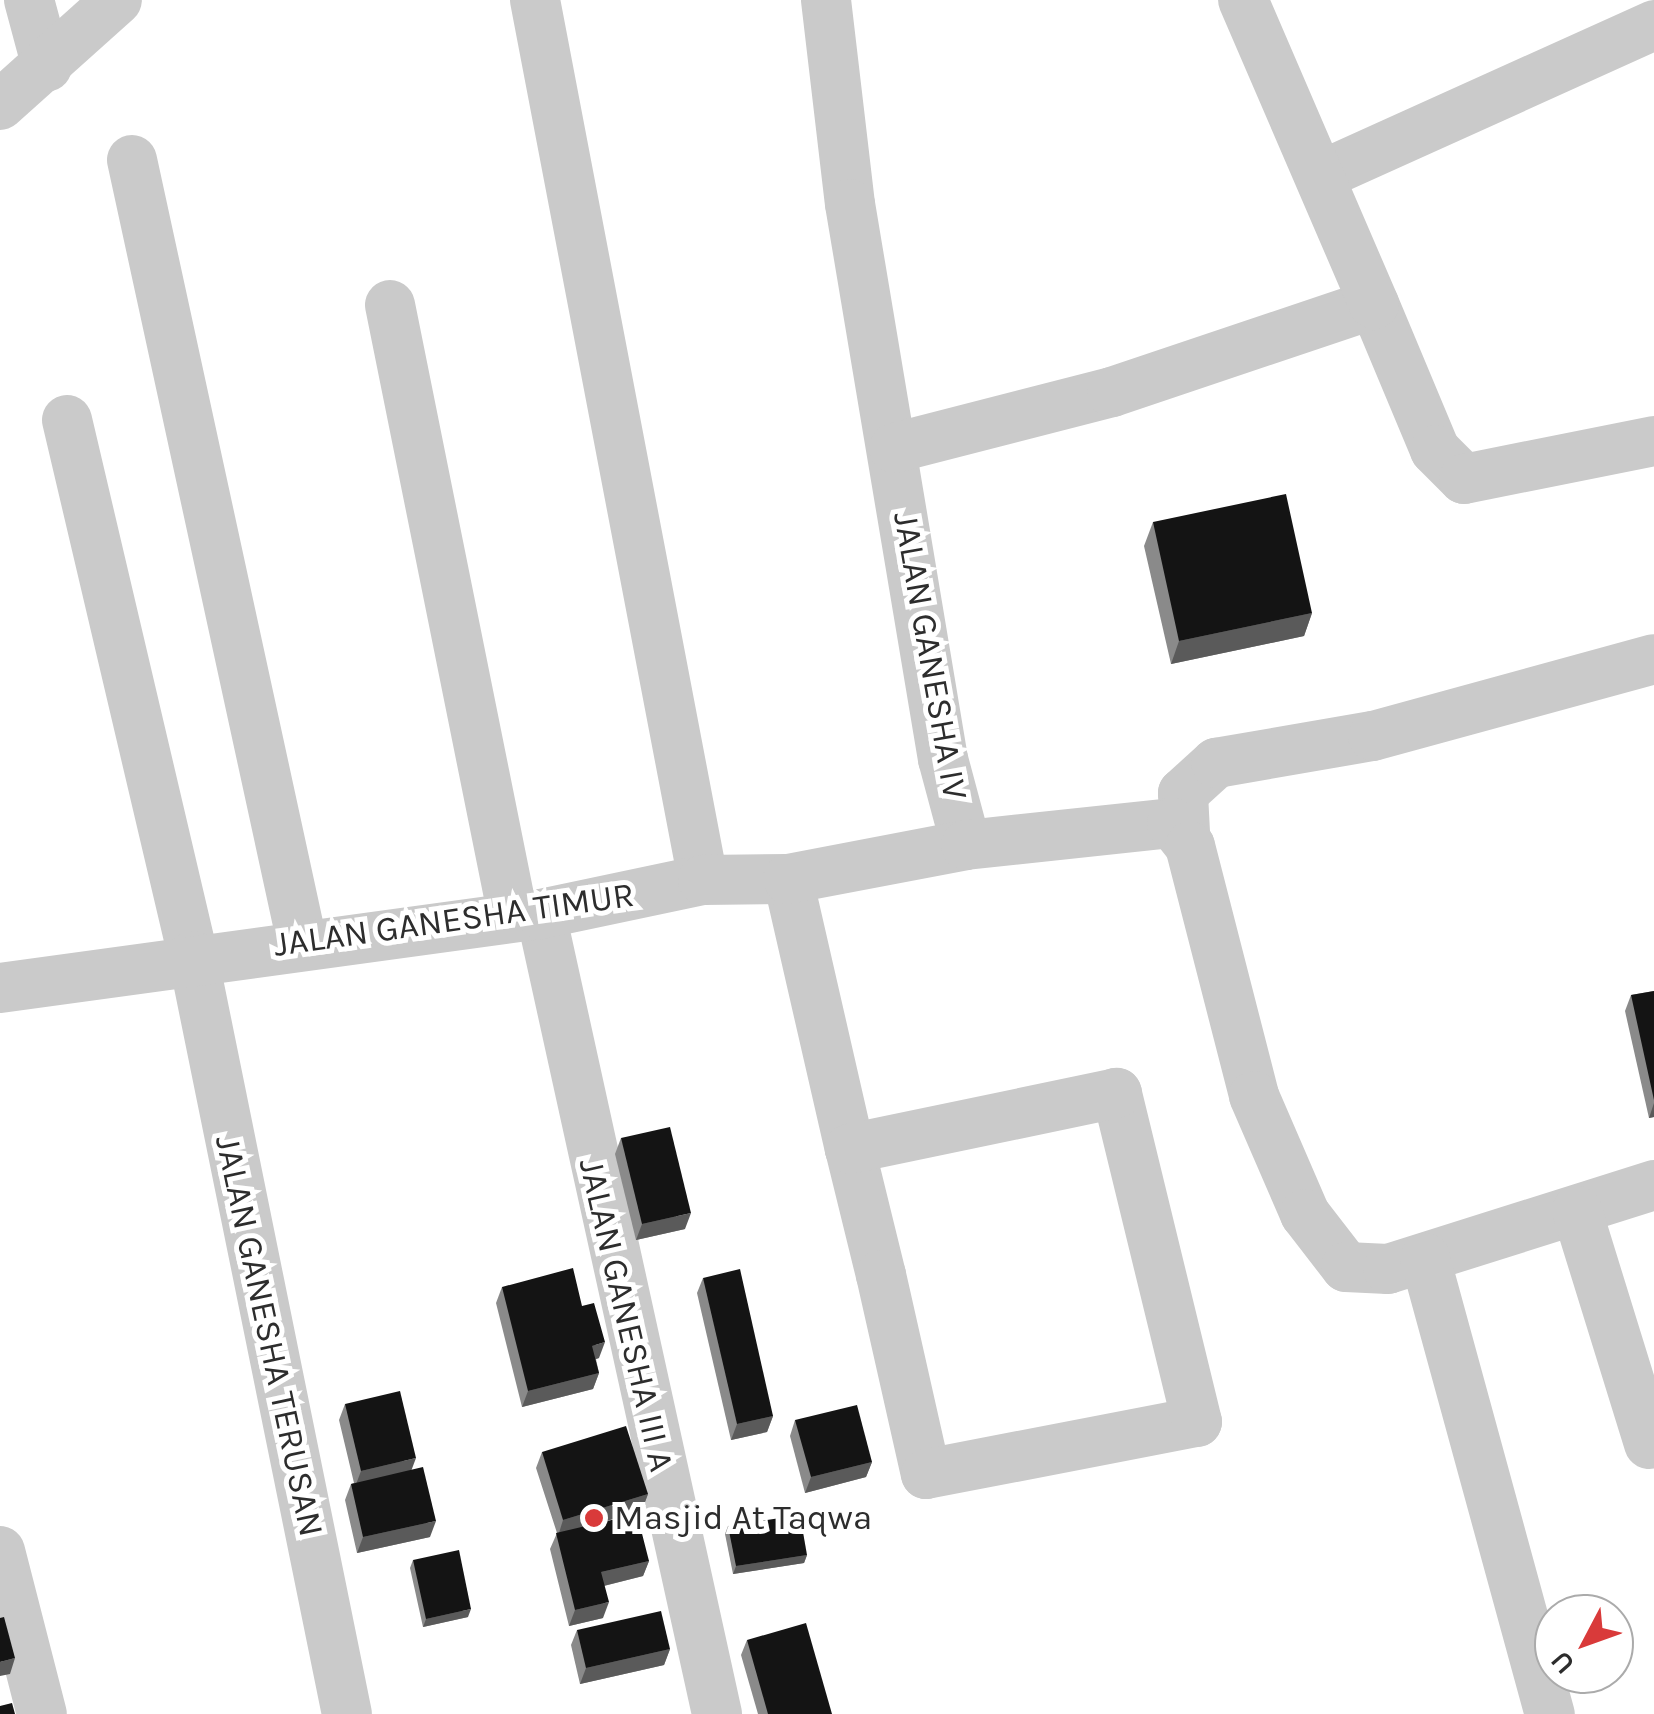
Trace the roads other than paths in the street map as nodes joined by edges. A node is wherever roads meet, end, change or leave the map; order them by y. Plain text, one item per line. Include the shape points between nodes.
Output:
1 (29, 0) edge
2 (117, 0) edge
3 (534, 0) edge
4 (826, 0) edge
5 (1243, 0) edge
6 (1653, 28) edge
7 (47, 67) junction
8 (0, 106) edge
9 (132, 160) dead end
10 (1320, 176) junction
11 (1374, 304) junction
12 (390, 305) dead end
13 (67, 420) dead end
14 (1654, 441) edge
15 (894, 448) junction
16 (1654, 659) edge
17 (1185, 832) junction
18 (966, 845) junction
19 (788, 879) junction
20 (703, 880) junction
21 (527, 915) junction
22 (302, 942) junction
23 (193, 956) junction
24 (0, 988) edge
25 (850, 1149) junction
26 (1654, 1185) edge
27 (1577, 1210) junction
28 (1425, 1258) junction
29 (1649, 1444) dead end
30 (0, 1551) edge
31 (42, 1714) edge
32 (347, 1714) edge
33 (716, 1714) edge
34 (1550, 1714) edge

1 - 7 street
2 - 7 street
3 - 20 street
4 - 15 street, JALAN GANESHA IV via 826,50
5 - 10 street
6 - 10 street
7 - 8 street
9 - 22 street
10 - 11 street
11 - 14 street via 1436,450 1464,479
11 - 15 street via 1112,392
12 - 21 street, JALAN GANESHA III A
13 - 23 street, JALAN GANESHA TERUSAN
15 - 18 street, JALAN GANESHA IV via 942,760
16 - 17 street via 1374,736 1216,763 1183,793
17 - 18 street, JALAN GANESHA IV via 1158,822
17 - 28 street via 1254,1096 1305,1214 1346,1266 1388,1270
18 - 19 street, JALAN GANESHA TIMUR
19 - 20 street, JALAN GANESHA TIMUR
19 - 25 street
20 - 21 street, JALAN GANESHA TIMUR
21 - 22 street, JALAN GANESHA TIMUR
21 - 33 street, JALAN GANESHA III A
22 - 23 street, JALAN GANESHA TIMUR
23 - 24 street, JALAN GANESHA TIMUR
23 - 32 street, JALAN GANESHA TERUSAN
25 - 25 street via 1117,1093 1198,1422 926,1474
26 - 27 street
27 - 28 street
27 - 29 street
28 - 34 street
30 - 31 street

